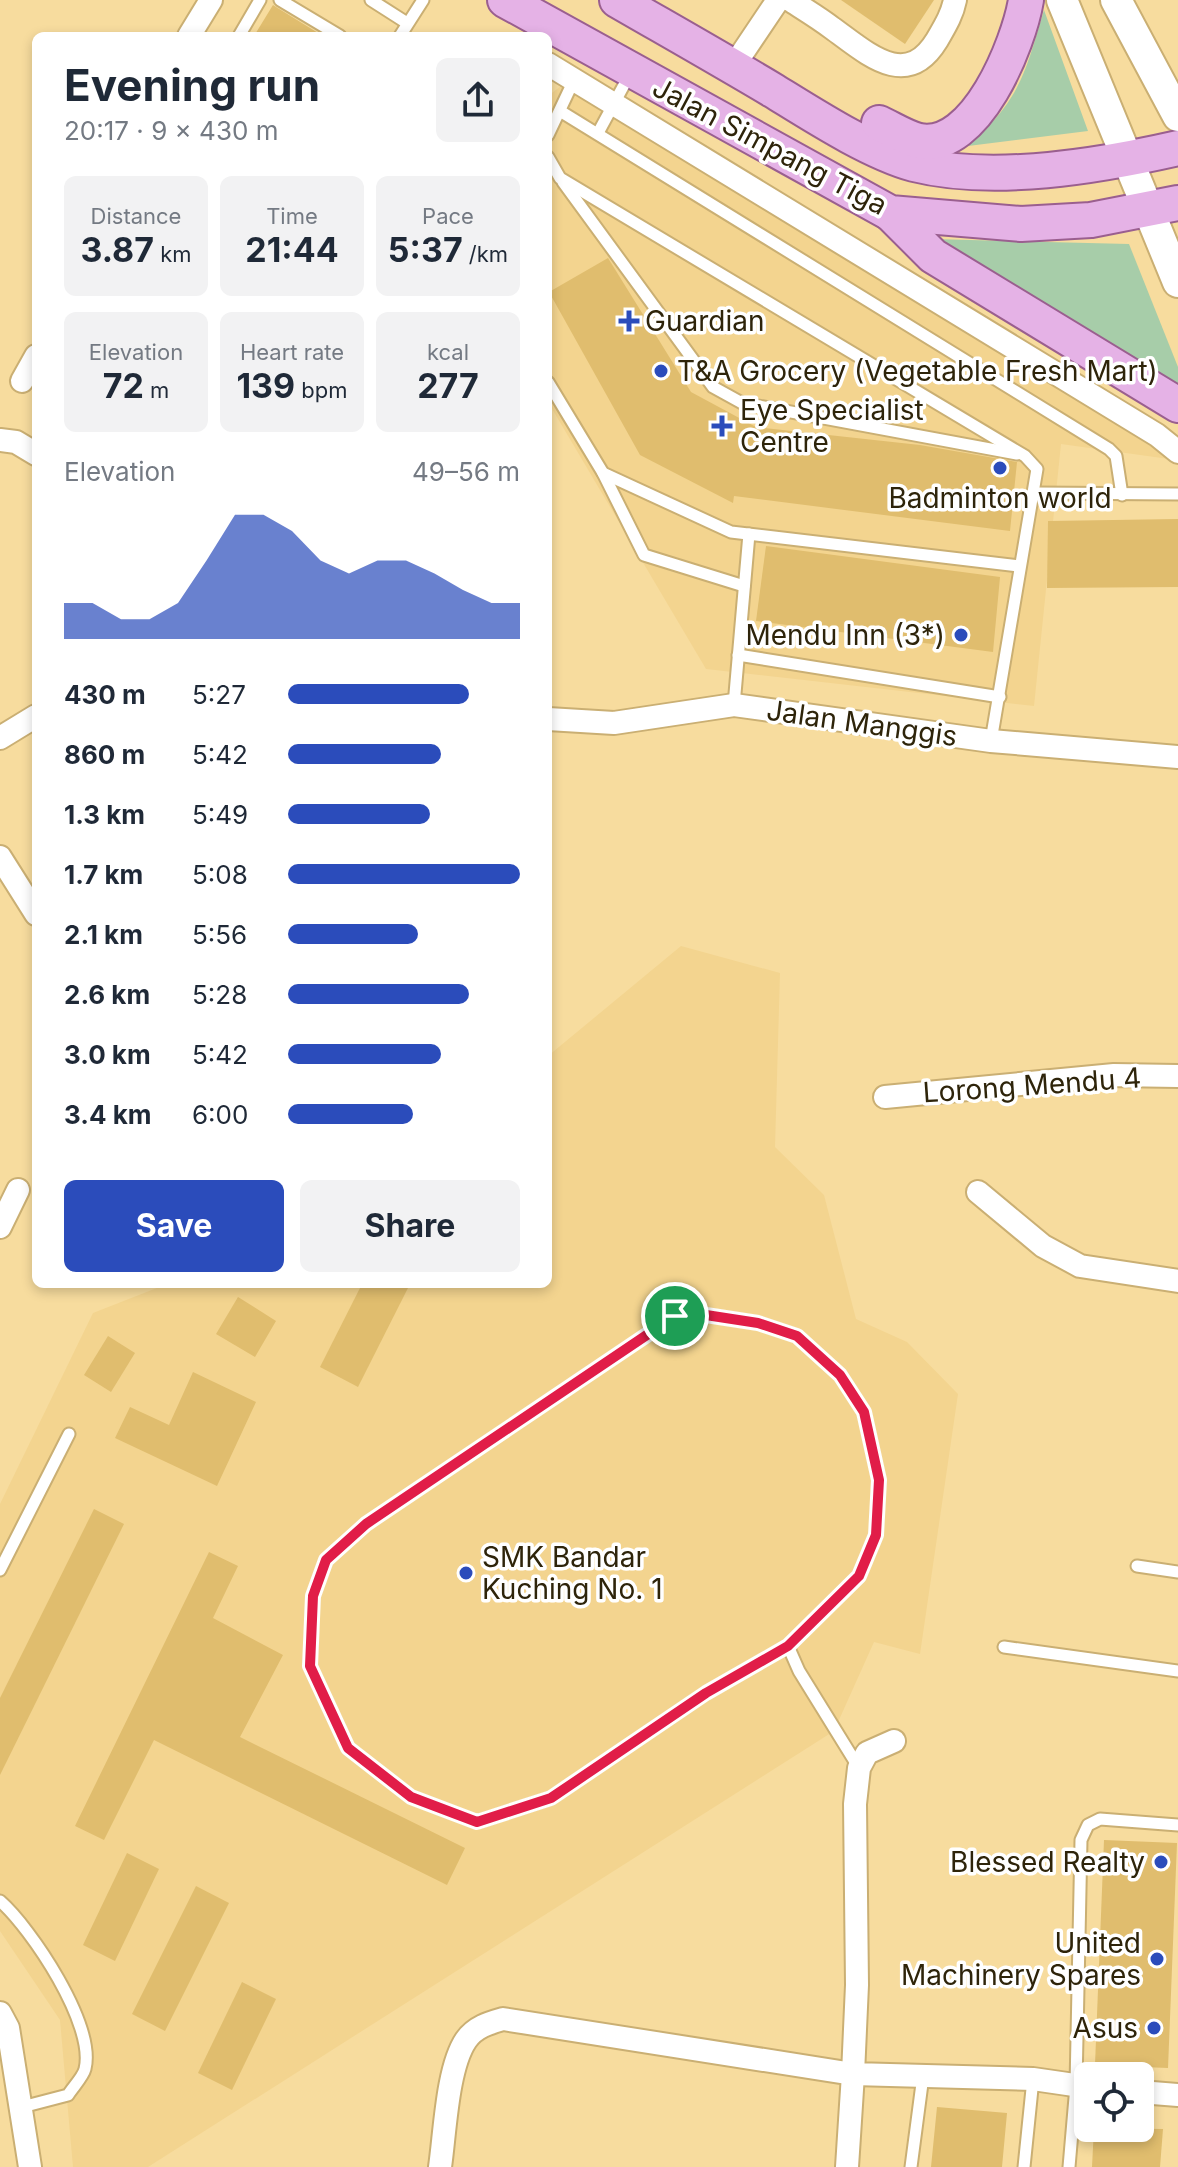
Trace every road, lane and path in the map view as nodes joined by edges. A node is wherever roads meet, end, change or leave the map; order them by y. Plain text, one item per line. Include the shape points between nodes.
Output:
1 (211, 0) edge
2 (260, 0) edge
3 (280, 0) edge
4 (371, 0) edge
5 (423, 0) edge
6 (505, 0) edge
7 (617, 0) edge
8 (778, 0) edge
9 (790, 0) edge
10 (955, 0) edge
11 (1026, 0) edge
12 (1062, 0) edge
13 (1116, 0) edge
14 (407, 23) junction
15 (534, 27) edge
16 (191, 32) edge
17 (241, 32) edge
18 (333, 32) edge
19 (402, 32) edge
20 (552, 35) edge
21 (552, 66) edge
22 (733, 67) junction
23 (631, 71) junction
24 (574, 80) junction
25 (773, 90) junction
26 (614, 104) junction
27 (560, 111) junction
28 (1178, 116) edge
29 (552, 127) edge
30 (598, 133) junction
31 (1178, 148) edge
32 (1126, 160) junction
33 (552, 164) edge
34 (560, 178) junction
35 (1164, 207) edge
36 (890, 213) junction
37 (1178, 282) edge
38 (32, 363) edge
39 (22, 381) dead end
40 (552, 389) edge
41 (1178, 405) edge
42 (0, 440) edge
43 (32, 452) edge
44 (1178, 452) edge
45 (1025, 456) junction
46 (603, 473) junction
47 (1035, 493) junction
48 (1178, 494) edge
49 (1122, 495) junction
50 (749, 534) junction
51 (1019, 566) junction
52 (744, 586) junction
53 (738, 655) junction
54 (1000, 697) junction
55 (734, 705) junction
56 (32, 718) edge
57 (552, 719) edge
58 (0, 738) edge
59 (991, 741) junction
60 (1178, 757) edge
61 (0, 857) edge
62 (32, 908) edge
63 (1178, 1076) edge
64 (885, 1097) dead end
65 (18, 1190) dead end
66 (978, 1192) dead end
67 (0, 1227) edge
68 (1178, 1281) edge
69 (69, 1434) dead end
70 (1137, 1566) dead end
71 (0, 1570) edge
72 (1178, 1572) edge
73 (788, 1646) junction
74 (1004, 1647) dead end
75 (1178, 1671) edge
76 (894, 1741) dead end
77 (859, 1768) junction
78 (1178, 1825) edge
79 (0, 1901) edge
80 (0, 2013) edge
81 (1082, 2062) edge
82 (853, 2074) junction
83 (923, 2076) junction
84 (1033, 2079) junction
85 (1074, 2085) edge
86 (1154, 2093) edge
87 (1178, 2095) edge
88 (22, 2107) junction
89 (1074, 2136) edge
90 (30, 2167) edge
91 (440, 2167) edge
92 (847, 2167) edge
93 (911, 2167) edge
94 (1024, 2167) edge
95 (1069, 2167) edge

1 - 16 street
2 - 17 lane
3 - 18 lane
4 - 14 lane
5 - 14 lane
6 - 15 main road, Jalan Simpang Tiga
7 - 22 main road, Jalan Simpang Tiga
8 - 22 street
9 - 10 street via 865,54 896,66 914,64 929,52 953,13
11 - 25 main road via 1011,47 980,109 941,140 919,141 839,106
12 - 32 main road
13 - 28 main road
14 - 19 lane
20 - 23 main road, Jalan Simpang Tiga
21 - 24 street
22 - 25 main road, Jalan Simpang Tiga
23 - 26 lane
23 - 36 main road, Jalan Simpang Tiga
24 - 26 street
24 - 27 lane
25 - 32 main road, Jalan Simpang Tiga via 828,124 911,163 1021,171
26 - 30 lane
26 - 44 street
27 - 29 lane
27 - 30 lane
30 - 49 lane via 1109,449 1116,456
31 - 32 main road, Jalan Simpang Tiga
32 - 35 main road
33 - 34 lane
34 - 45 lane
34 - 45 lane via 713,387 742,403
35 - 36 main road, Jalan Simpang Tiga via 1091,220 1021,224
35 - 37 main road
36 - 41 main road via 933,256
38 - 39 street
40 - 46 lane
42 - 43 street
45 - 47 lane via 1037,469
46 - 50 lane via 731,532
46 - 52 lane via 644,555
47 - 49 lane
47 - 51 lane
48 - 49 lane
50 - 51 lane
50 - 52 lane
51 - 54 lane
52 - 53 lane
53 - 54 lane
53 - 55 lane
54 - 59 lane
55 - 57 street, Jalan Manggis via 614,723
55 - 59 street, Jalan Manggis
56 - 58 street
59 - 60 street, Jalan Manggis
61 - 62 street
63 - 64 street, Lorong Mendu 4 via 1114,1075
65 - 67 street
66 - 68 street via 1043,1246 1080,1266
69 - 71 lane
70 - 72 lane
73 - 73 lane via 859,1576 876,1535 879,1480 864,1412 840,1375 797,1336 758,1323 675,1316 366,1524 326,1560 313,1596 310,1666 348,1748 411,1797 477,1822 551,1798 706,1693
73 - 77 lane
74 - 75 lane
76 - 77 street via 867,1753
77 - 82 street
78 - 81 lane via 1100,1819 1088,1825 1081,1840
79 - 88 lane via 22,1920 80,2019 85,2069 68,2095
80 - 88 street via 8,2028
82 - 83 street
82 - 91 street via 503,2019 466,2038 457,2061
82 - 92 street
83 - 84 street
83 - 93 lane
84 - 85 street
84 - 94 lane
86 - 87 street
88 - 90 street
89 - 95 lane

